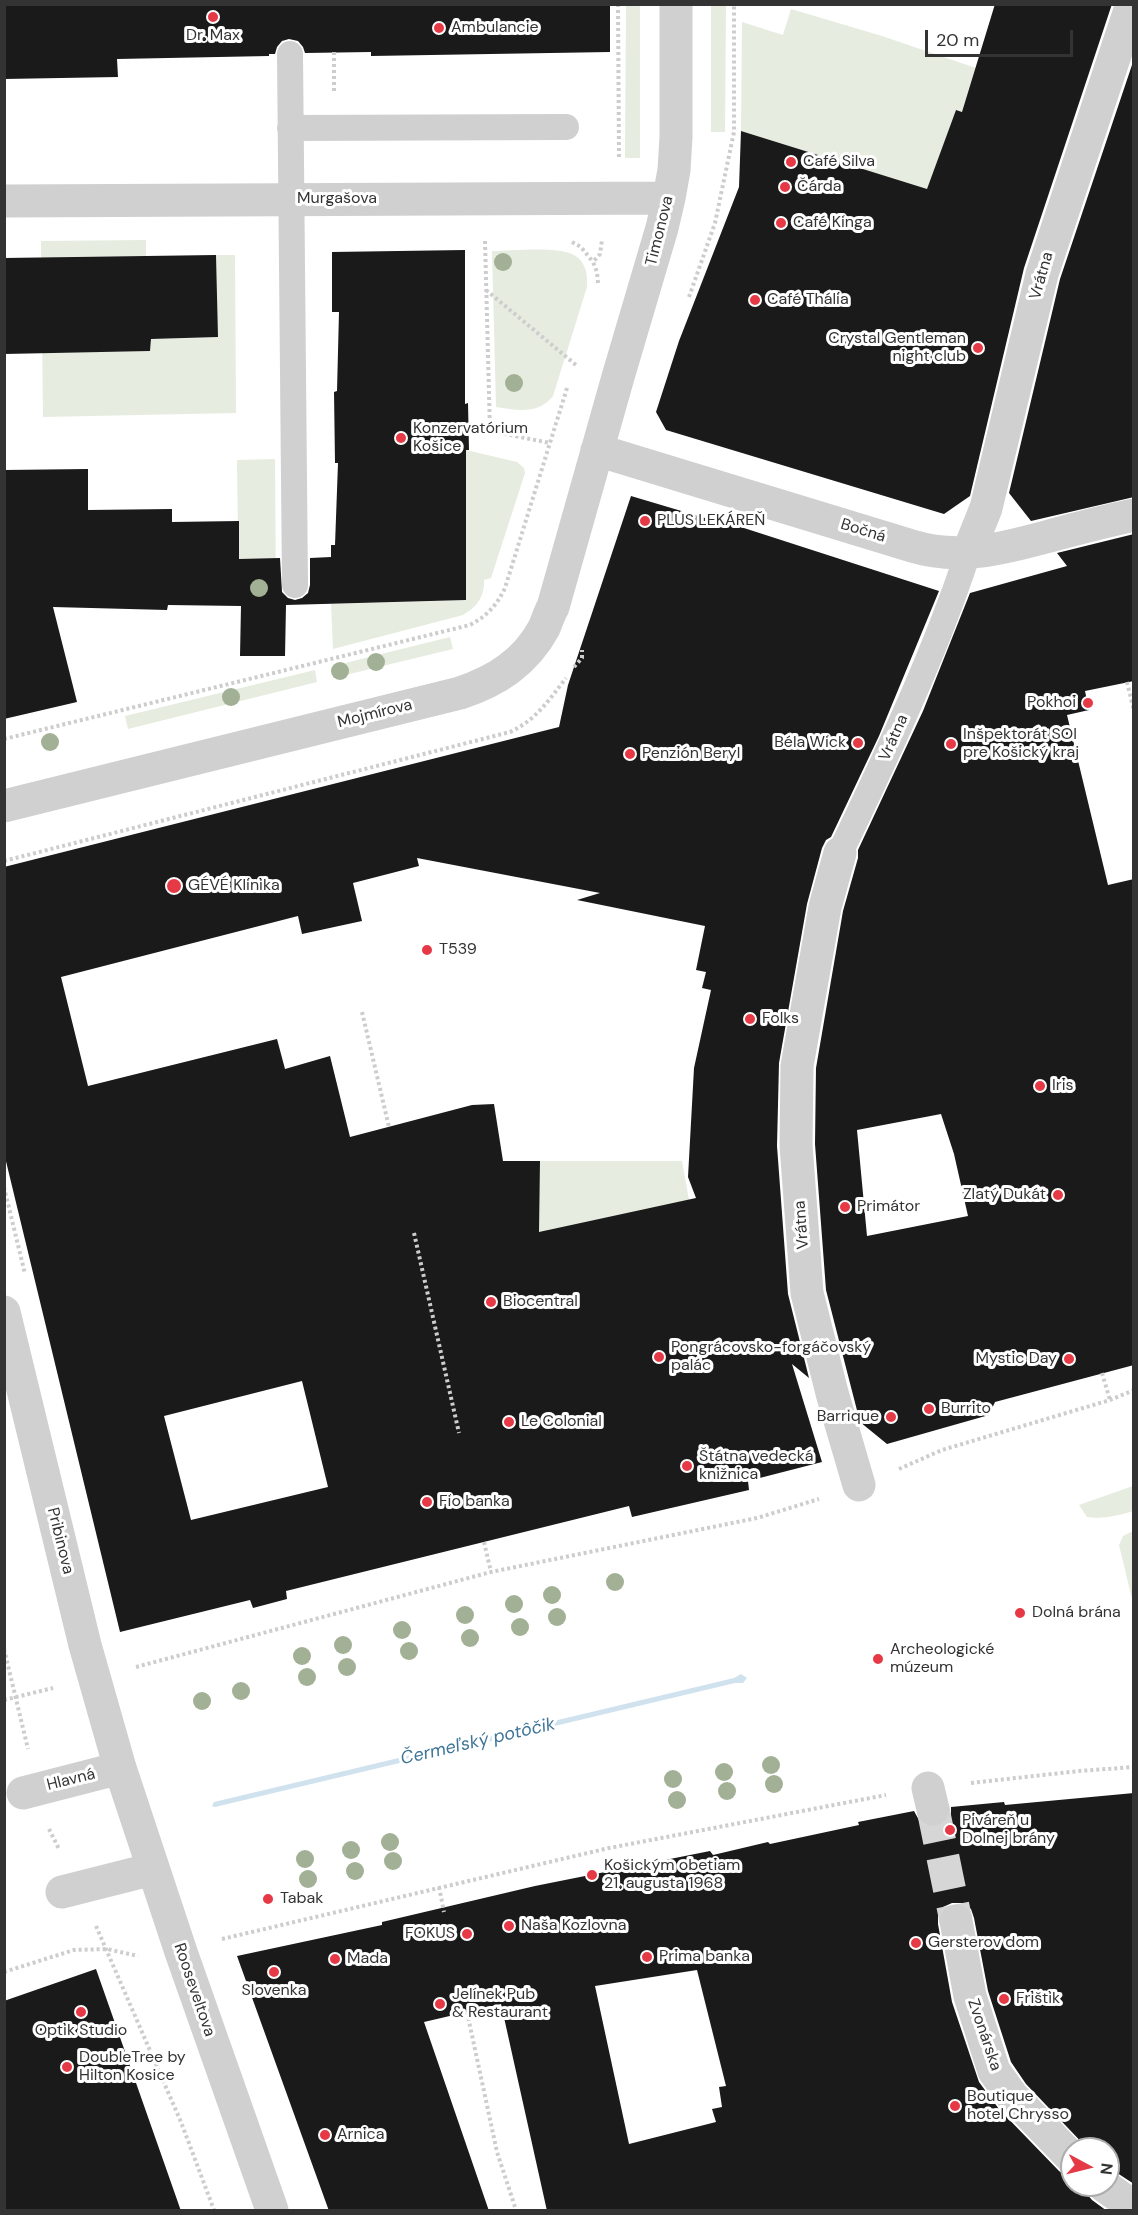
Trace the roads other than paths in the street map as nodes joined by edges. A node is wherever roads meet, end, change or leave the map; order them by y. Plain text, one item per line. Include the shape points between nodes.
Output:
1 (676, 4) edge
2 (1132, 4) edge
3 (290, 54) dead end
4 (566, 127) dead end
5 (290, 128) junction
6 (669, 198) junction
7 (292, 200) junction
8 (4, 201) edge
9 (597, 450) junction
10 (1134, 515) edge
11 (968, 553) junction
12 (295, 585) dead end
13 (4, 806) edge
14 (840, 853) joint
15 (4, 1312) edge
16 (859, 1485) road end
17 (120, 1768) junction
18 (31, 1791) road end
19 (153, 1869) junction
20 (70, 1890) road end
21 (956, 1921) tunnel mouth
22 (1060, 2146) edge
23 (1120, 2197) edge
24 (1134, 2207) edge
25 (272, 2211) edge

1 - 6 street, Timonova via 676,137
2 - 11 street, Vrátna via 1042,274 986,508
3 - 5 lane
4 - 5 lane
5 - 7 lane
6 - 7 street, Murgašova
6 - 9 street, Timonova
7 - 8 street, Murgašova
7 - 12 lane
9 - 11 street, Bočná via 924,550
9 - 13 street, Mojmírova via 544,628 515,664 490,682 460,693
10 - 11 street, Bočná via 998,550
11 - 14 lane, Vrátna via 893,742
14 - 16 street, Vrátna via 821,929 797,1066 796,1145 807,1293
15 - 17 street, Pribinova via 85,1645
17 - 18 street, Hlavná
17 - 19 street, Rooseveltova
19 - 20 street
19 - 25 street, Rooseveltova
21 - 22 street, Zvonárska via 970,1996 994,2071 1012,2096
23 - 24 street

